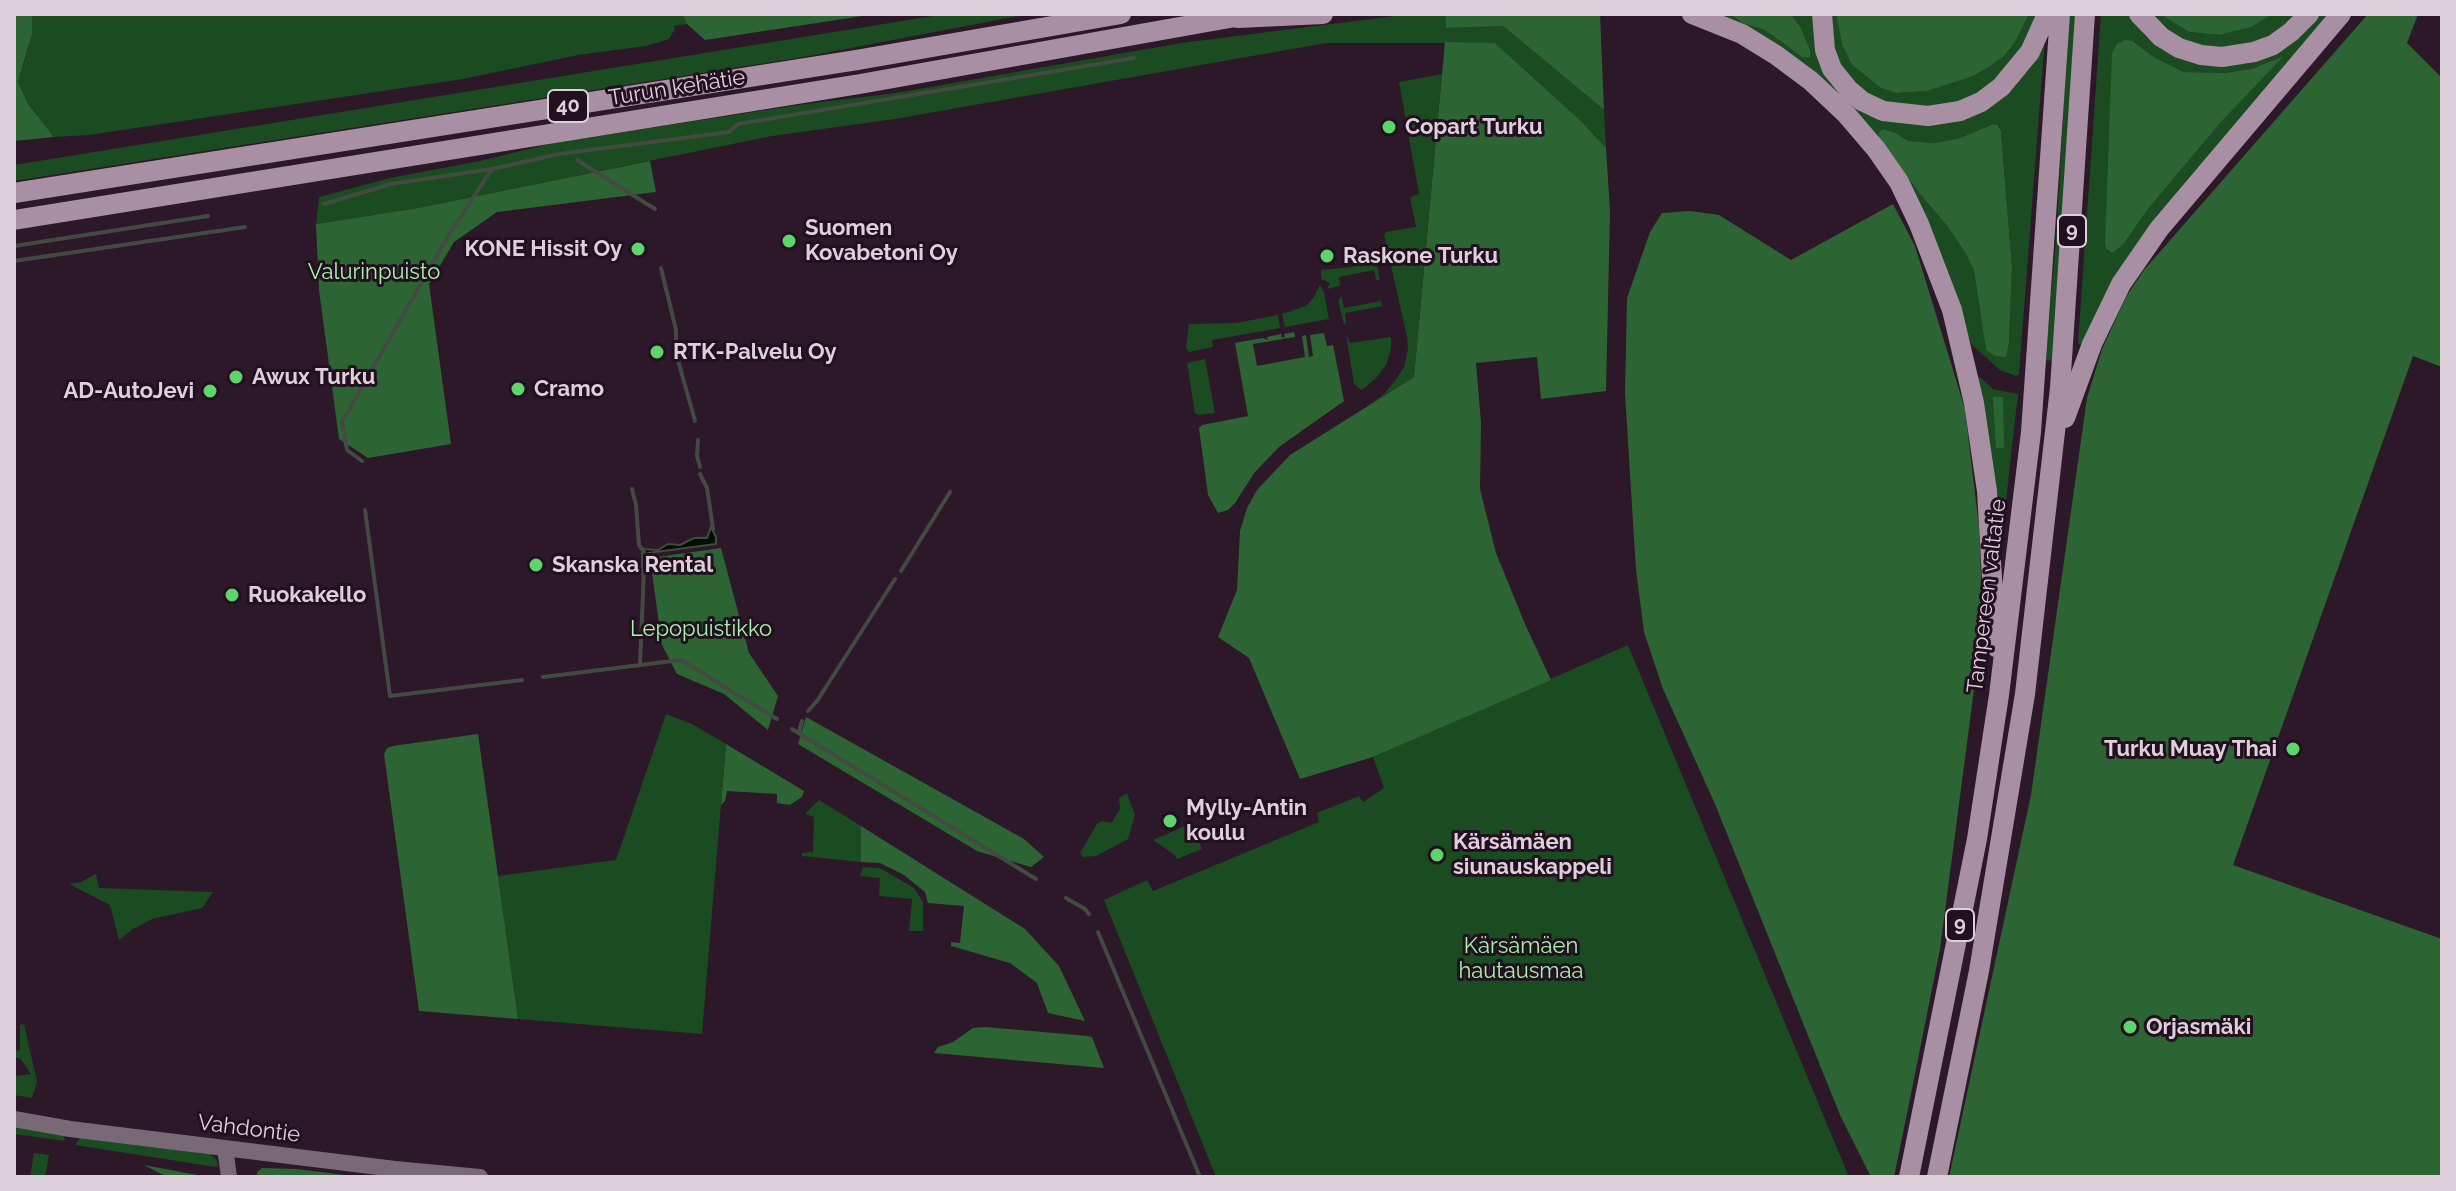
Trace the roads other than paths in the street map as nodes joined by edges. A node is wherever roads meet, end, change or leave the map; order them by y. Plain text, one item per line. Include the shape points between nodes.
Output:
1 (1121, 14) edge
2 (1252, 14) edge
3 (1323, 14) edge
4 (1692, 14) edge
5 (1822, 14) edge
6 (2047, 14) edge
7 (2060, 14) edge
8 (2085, 14) edge
9 (2139, 14) edge
10 (2309, 14) edge
11 (2341, 14) edge
12 (1226, 19) junction
13 (14, 193) edge
14 (14, 220) edge
15 (2055, 448) junction
16 (1999, 695) junction
17 (14, 1119) edge
18 (225, 1148) junction
19 (409, 1174) edge
20 (427, 1174) edge
21 (229, 1177) edge
22 (480, 1177) edge
23 (1909, 1177) edge
24 (1937, 1177) edge

1 - 13 highway, Turun kehätie / 40
2 - 12 highway, Turun kehätie / 40
3 - 12 highway
4 - 16 highway via 1776,55 1834,103 1876,149 1919,224 1952,310 1974,403 1987,491
5 - 6 highway via 1825,50 1849,90 1883,111 1928,116 1960,111 2001,87 2030,52
7 - 16 highway, Tampereen valtatie / 9 via 2031,432
8 - 15 highway, 9
9 - 10 highway via 2179,48 2222,57 2273,45
11 - 15 highway via 2159,229 2121,284 2092,344
12 - 14 highway, Turun kehätie / 40 via 860,84
15 - 24 highway, 9 via 2008,804
16 - 23 highway, Tampereen valtatie / 9 via 1977,839
17 - 18 street, Vahdontie
18 - 19 street, Vahdontie
18 - 21 street
19 - 20 street, Vahdontie
20 - 22 street, Vahdontie

